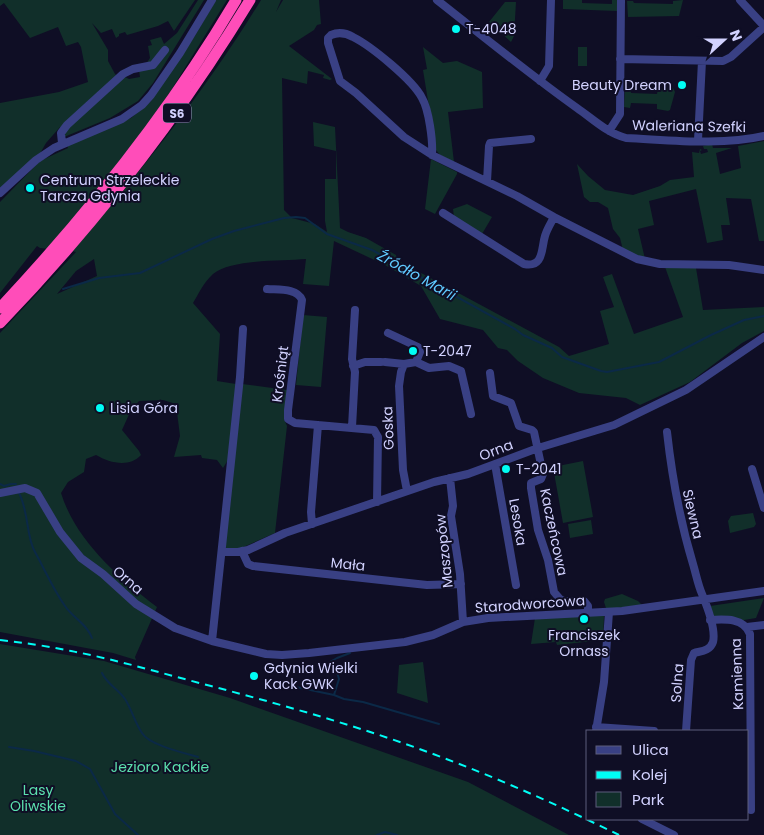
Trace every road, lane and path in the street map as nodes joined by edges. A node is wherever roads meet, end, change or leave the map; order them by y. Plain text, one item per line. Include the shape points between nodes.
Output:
1 (212, 0) edge
2 (236, 0) edge
3 (250, 0) edge
4 (437, 0) edge
5 (551, 0) edge
6 (621, 0) edge
7 (740, 0) edge
8 (764, 27) edge
9 (165, 50) dead end
10 (620, 59) junction
11 (702, 61) junction
12 (540, 81) junction
13 (609, 131) junction
14 (764, 136) edge
15 (531, 139) dead end
16 (698, 140) junction
17 (62, 143) junction
18 (432, 155) junction
19 (487, 181) junction
20 (0, 193) edge
21 (443, 213) dead end
22 (554, 217) junction
23 (764, 270) edge
24 (267, 289) dead end
25 (0, 308) edge
26 (355, 310) dead end
27 (0, 323) edge
28 (243, 329) dead end
29 (388, 333) dead end
30 (764, 337) edge
31 (416, 362) junction
32 (404, 364) junction
33 (353, 366) junction
34 (490, 373) dead end
35 (471, 414) dead end
36 (318, 425) junction
37 (352, 427) junction
38 (667, 432) dead end
39 (538, 448) junction
40 (495, 464) junction
41 (752, 469) dead end
42 (450, 478) junction
43 (407, 491) junction
44 (0, 493) edge
45 (377, 502) junction
46 (764, 508) edge
47 (312, 524) junction
48 (242, 551) junction
49 (223, 552) junction
50 (461, 584) junction
51 (516, 585) dead end
52 (764, 592) edge
53 (705, 600) junction
54 (588, 612) junction
55 (609, 612) junction
56 (710, 620) junction
57 (463, 622) junction
58 (764, 625) edge
59 (747, 627) junction
60 (212, 641) junction
61 (596, 729) edge
62 (625, 730) edge
63 (686, 730) edge
64 (749, 740) edge
65 (751, 810) dead end
66 (644, 820) edge
67 (674, 835) edge

1 - 17 street via 142,105 122,119
2 - 25 highway, S6 via 121,168
3 - 27 highway, S6 via 159,137 75,242
4 - 12 street, Waleriana Szefki
5 - 12 street via 549,66
6 - 10 street
7 - 8 street
8 - 11 street via 727,59
9 - 17 street via 154,65 127,72 115,81 67,124 60,133
10 - 11 street
10 - 13 street via 620,114
11 - 16 street
12 - 13 street, Waleriana Szefki
13 - 16 street, Waleriana Szefki via 626,138
14 - 16 street, Waleriana Szefki via 743,140
15 - 19 street via 490,142
17 - 20 street via 36,160
18 - 18 street via 424,100 416,88 352,36 331,35 328,44 340,81 404,137
18 - 19 street
19 - 22 street
21 - 22 street via 529,265 538,261
22 - 23 street via 646,262
24 - 36 street, Krośniąt via 294,292 302,300 287,415 291,421
26 - 33 street
28 - 49 street
29 - 31 street via 418,347 420,352
30 - 39 street, Orna via 692,386 626,420
31 - 32 street
31 - 35 street via 428,368 449,366 461,371
32 - 33 street via 365,362
32 - 43 street, Goska via 399,386
33 - 37 street
34 - 39 street, Kaczeńcowa via 493,396 511,403 518,426 532,430
36 - 37 street
36 - 47 street
37 - 45 street via 370,428 377,433
38 - 53 street, Siewna via 686,541
39 - 40 street, Orna
39 - 54 street, Kaczeńcowa via 543,475 533,482 531,488 553,588 560,599 584,601
40 - 42 street, Orna
40 - 51 street, Lesoka
41 - 46 street
42 - 43 street, Orna
42 - 50 street, Maszopów via 451,516
43 - 45 street, Orna
44 - 60 street, Orna via 19,488 33,491 81,558 136,604 174,628
45 - 47 street, Orna
47 - 48 street, Orna
48 - 49 street, Orna
48 - 50 street, Mała via 248,564 253,566 427,585
49 - 60 street
50 - 57 street, Maszopów
52 - 53 street, Starodworcowa
53 - 55 street, Starodworcowa
53 - 56 street
54 - 55 street, Starodworcowa
54 - 57 street, Starodworcowa
55 - 61 street via 604,682
56 - 59 street, Kamienna via 732,620
56 - 63 street, Solna via 712,644 694,654 691,660
57 - 60 street, Starodworcowa via 433,635 405,642 309,653 266,654
58 - 59 street
59 - 64 street, Kamienna via 750,641
61 - 62 street
64 - 65 street, Kamienna
66 - 67 street

